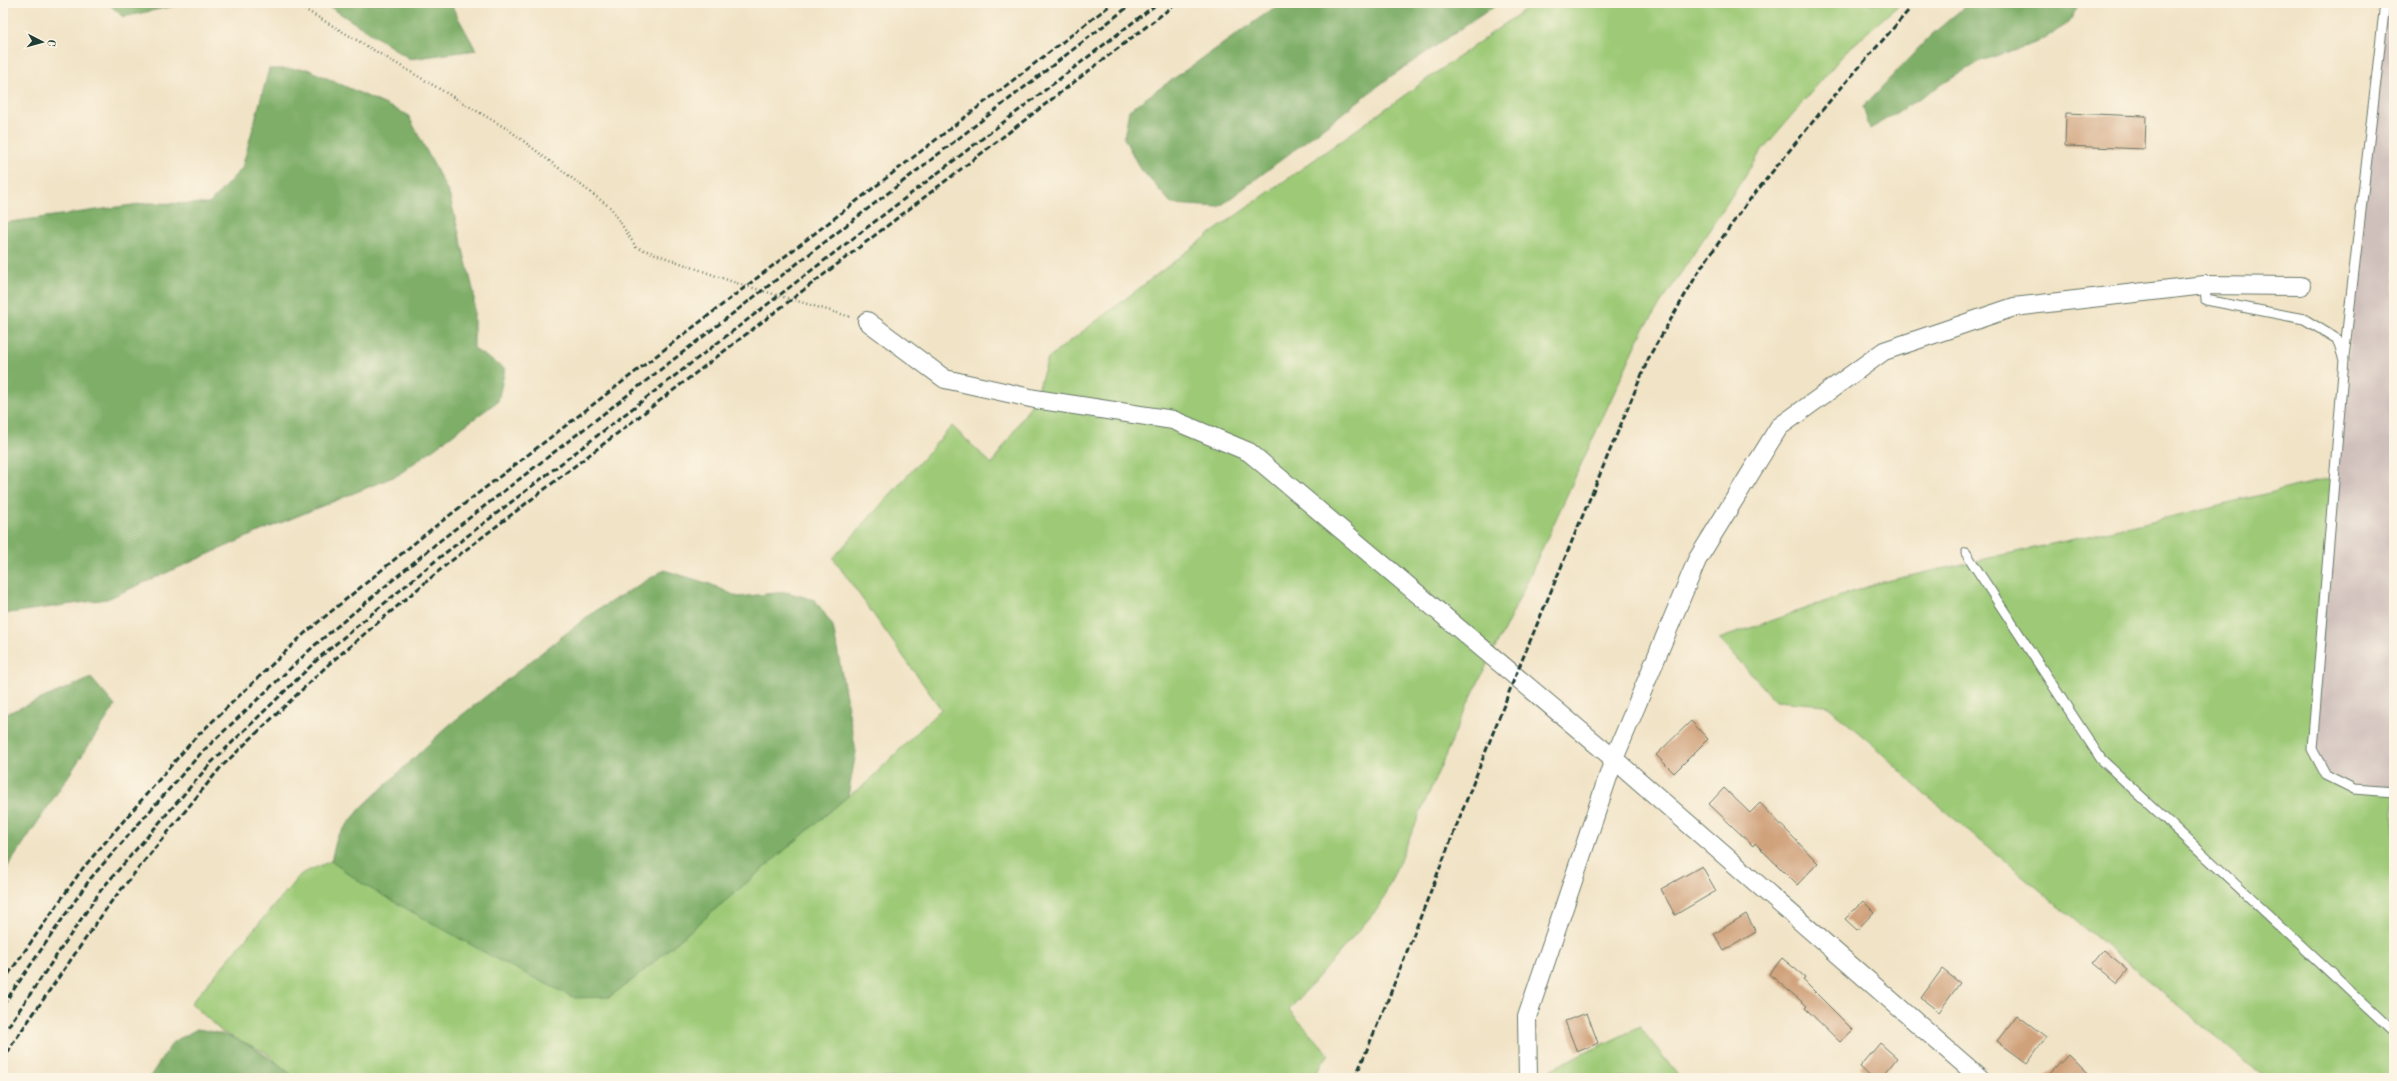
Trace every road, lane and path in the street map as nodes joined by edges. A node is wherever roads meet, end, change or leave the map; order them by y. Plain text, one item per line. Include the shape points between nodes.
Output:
1 (294, 3) edge
2 (2385, 3) edge
3 (2205, 285) junction
4 (2301, 286) dead end
5 (867, 321) joint
6 (2344, 360) junction
7 (1966, 553) dead end
8 (1614, 759) junction
9 (2394, 792) edge
10 (2394, 1032) edge
11 (1528, 1078) edge
12 (1980, 1078) edge

1 - 5 path via 509,130 611,208 636,247 733,282
2 - 6 lane
3 - 4 street
3 - 6 lane via 2206,300 2304,319 2337,338
3 - 8 street via 2014,307 1884,351 1779,427 1697,560
5 - 8 street via 945,379 1035,399 1173,420 1249,452
6 - 9 lane via 2312,749 2326,775 2354,789
7 - 10 lane via 2102,759
8 - 11 street via 1527,1017
8 - 12 street

